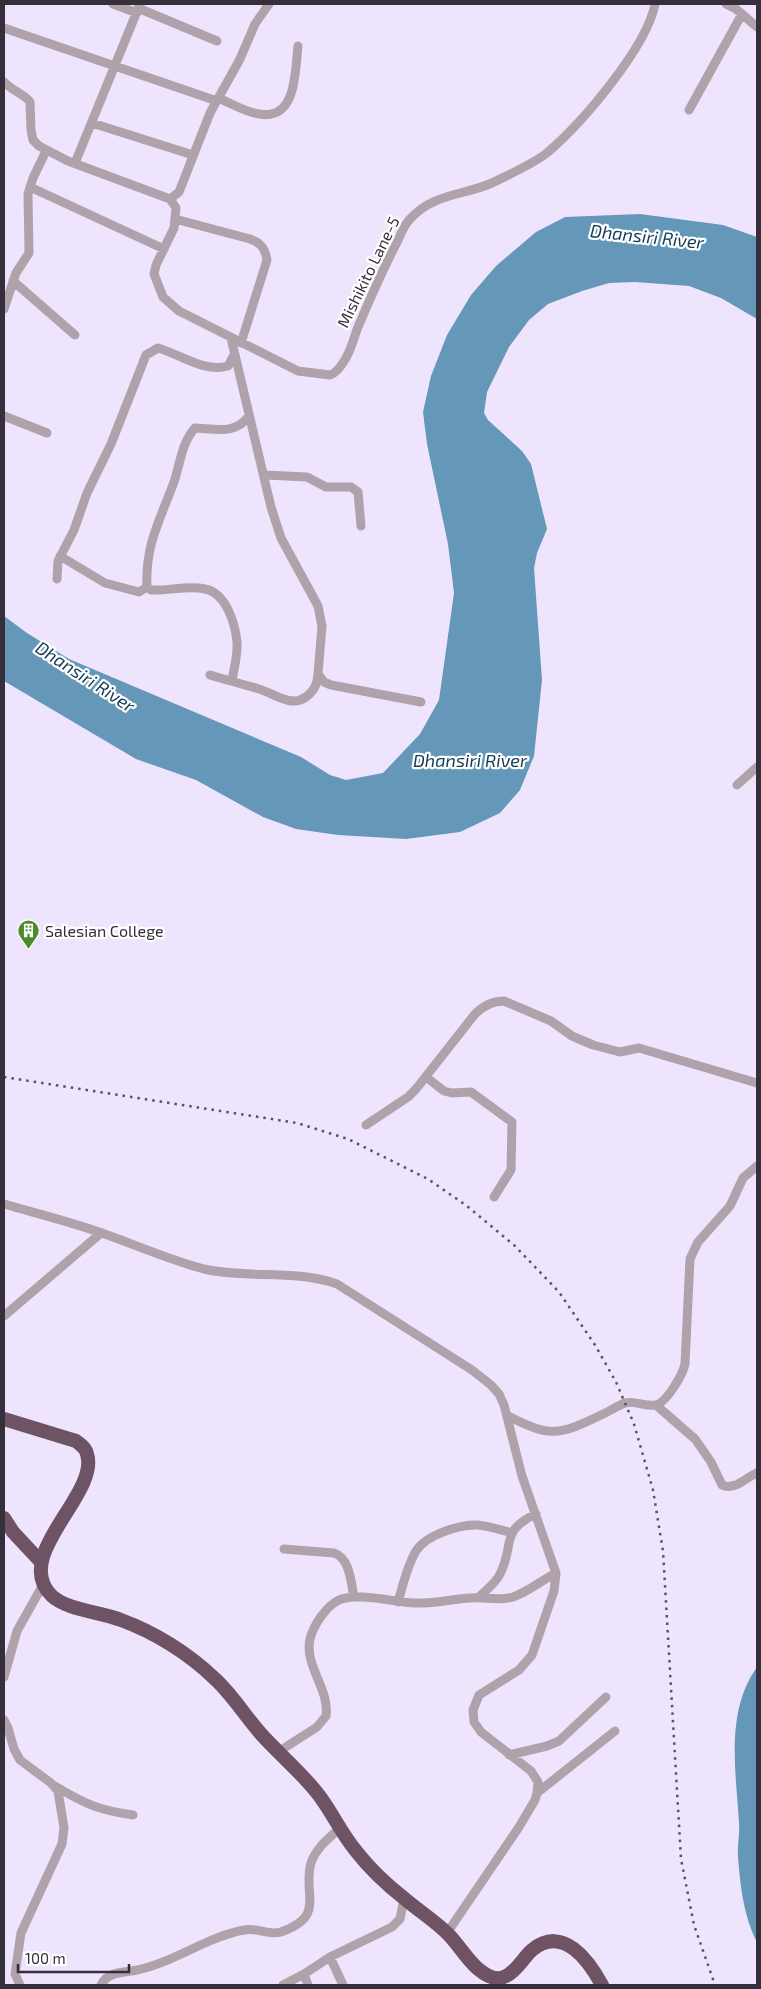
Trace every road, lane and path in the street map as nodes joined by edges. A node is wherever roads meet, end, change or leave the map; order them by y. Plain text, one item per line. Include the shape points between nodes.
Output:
1 (113, 4) edge
2 (269, 4) edge
3 (655, 4) edge
4 (726, 4) edge
5 (138, 8) edge
6 (742, 14) junction
7 (757, 27) edge
8 (4, 28) edge
9 (217, 41) dead end
10 (298, 46) dead end
11 (115, 66) junction
12 (4, 82) edge
13 (218, 100) junction
14 (689, 110) dead end
15 (92, 123) junction
16 (46, 151) junction
17 (193, 154) junction
18 (75, 163) junction
19 (30, 187) junction
20 (170, 199) junction
21 (175, 219) junction
22 (164, 248) junction
23 (13, 281) junction
24 (4, 308) edge
25 (75, 335) dead end
26 (231, 338) junction
27 (241, 343) junction
28 (234, 355) junction
29 (4, 416) edge
30 (250, 416) junction
31 (46, 433) dead end
32 (265, 475) junction
33 (361, 526) dead end
34 (60, 556) junction
35 (57, 579) dead end
36 (147, 586) junction
37 (318, 674) junction
38 (210, 676) dead end
39 (232, 681) junction
40 (421, 702) dead end
41 (757, 767) edge
42 (737, 786) dead end
43 (426, 1077) junction
44 (757, 1083) edge
45 (366, 1125) dead end
46 (757, 1166) edge
47 (494, 1197) dead end
48 (4, 1204) edge
49 (101, 1233) junction
50 (4, 1316) edge
51 (656, 1405) junction
52 (508, 1416) junction
53 (4, 1419) edge
54 (757, 1473) edge
55 (536, 1514) junction
56 (4, 1518) edge
57 (512, 1533) junction
58 (284, 1549) dead end
59 (41, 1562) junction
60 (556, 1573) junction
61 (44, 1583) junction
62 (354, 1597) junction
63 (479, 1597) junction
64 (398, 1602) junction
65 (4, 1677) edge
66 (606, 1697) dead end
67 (4, 1720) edge
68 (615, 1732) dead end
69 (278, 1752) junction
70 (509, 1755) junction
71 (54, 1786) junction
72 (537, 1794) junction
73 (133, 1815) dead end
74 (339, 1828) junction
75 (404, 1899) junction
76 (447, 1933) junction
77 (330, 1957) junction
78 (304, 1974) junction
79 (499, 1982) edge
80 (20, 1985) edge
81 (101, 1985) edge
82 (283, 1985) edge
83 (308, 1985) edge
84 (343, 1985) edge
85 (602, 1985) edge

1 - 5 street
2 - 13 street via 255,24
3 - 27 street, Mishikito Lane-5 via 640,42 606,90 546,154 483,187 431,201 409,219 378,281 347,356 334,374 298,372
4 - 6 street
5 - 9 street
5 - 11 street
6 - 7 street
6 - 14 street
8 - 11 street
10 - 13 street via 292,94 285,107 260,114
11 - 13 street
11 - 15 street
12 - 16 street via 28,98 34,140
13 - 17 street
15 - 17 street
15 - 18 street
16 - 18 street
16 - 19 street
17 - 20 street via 179,192
18 - 20 street
19 - 22 street
19 - 23 street via 29,253
20 - 21 street via 176,208
21 - 22 street
21 - 27 street via 250,239 263,247 267,260
22 - 26 street via 154,274 162,297 180,311
23 - 24 street
23 - 25 street
26 - 27 street
26 - 28 street
28 - 30 street
28 - 34 street via 228,366 217,368 158,348 146,355 112,444
29 - 31 street
30 - 32 street
30 - 36 street via 237,428 195,428 188,435 149,547
32 - 33 street via 307,477 326,487 351,487 358,492
32 - 37 street via 281,538 318,606 322,626
34 - 35 street
34 - 36 street via 105,583 139,592
36 - 39 street via 151,590 206,589 221,597 237,642
37 - 39 street via 313,692 297,701 285,700
37 - 40 street via 331,685
38 - 39 street
41 - 42 street
43 - 44 street via 475,1014 500,1001 551,1022 593,1045 620,1052 639,1048
43 - 45 street via 408,1097
43 - 47 street via 444,1091 471,1092 512,1122 511,1170
46 - 51 street via 746,1174 726,1212 693,1251 689,1266 684,1370 664,1400
48 - 49 street
49 - 50 street
49 - 52 street via 204,1268 317,1278 337,1284 484,1378 499,1394
51 - 52 street via 625,1403 563,1431 542,1431
51 - 54 street via 695,1439 722,1485 734,1486
52 - 55 street via 522,1476
53 - 59 highway via 76,1441 88,1455 83,1482
55 - 57 street via 522,1520
55 - 60 street
56 - 59 highway
57 - 63 street via 499,1576
57 - 64 street via 487,1526 471,1526 428,1538 411,1561
58 - 62 street via 340,1555 345,1562
59 - 61 highway
60 - 63 street via 514,1596 501,1599
60 - 70 street via 554,1591 532,1655 519,1670 479,1695 474,1705 477,1728
61 - 65 street via 17,1631
61 - 69 highway via 53,1597 63,1603 124,1621 188,1657 215,1678
62 - 64 street
62 - 69 street via 332,1604 310,1638 310,1655 326,1700 326,1716 317,1727
63 - 64 street
66 - 70 street via 559,1741
67 - 71 street via 20,1760
68 - 72 street
69 - 74 highway via 317,1792
70 - 72 street via 535,1776
71 - 73 street via 91,1806
71 - 80 street via 60,1797 64,1833 62,1844 21,1933 15,1974
72 - 76 street via 519,1827
74 - 75 highway via 368,1865
74 - 81 street via 316,1852 309,1873 311,1898 308,1913 294,1925 273,1934 246,1929 232,1933 139,1970 112,1974
75 - 76 highway
75 - 77 street via 397,1923
76 - 79 highway via 476,1968
77 - 78 street
77 - 84 street
78 - 82 street
78 - 83 street
79 - 85 highway via 535,1948 561,1943 583,1956

